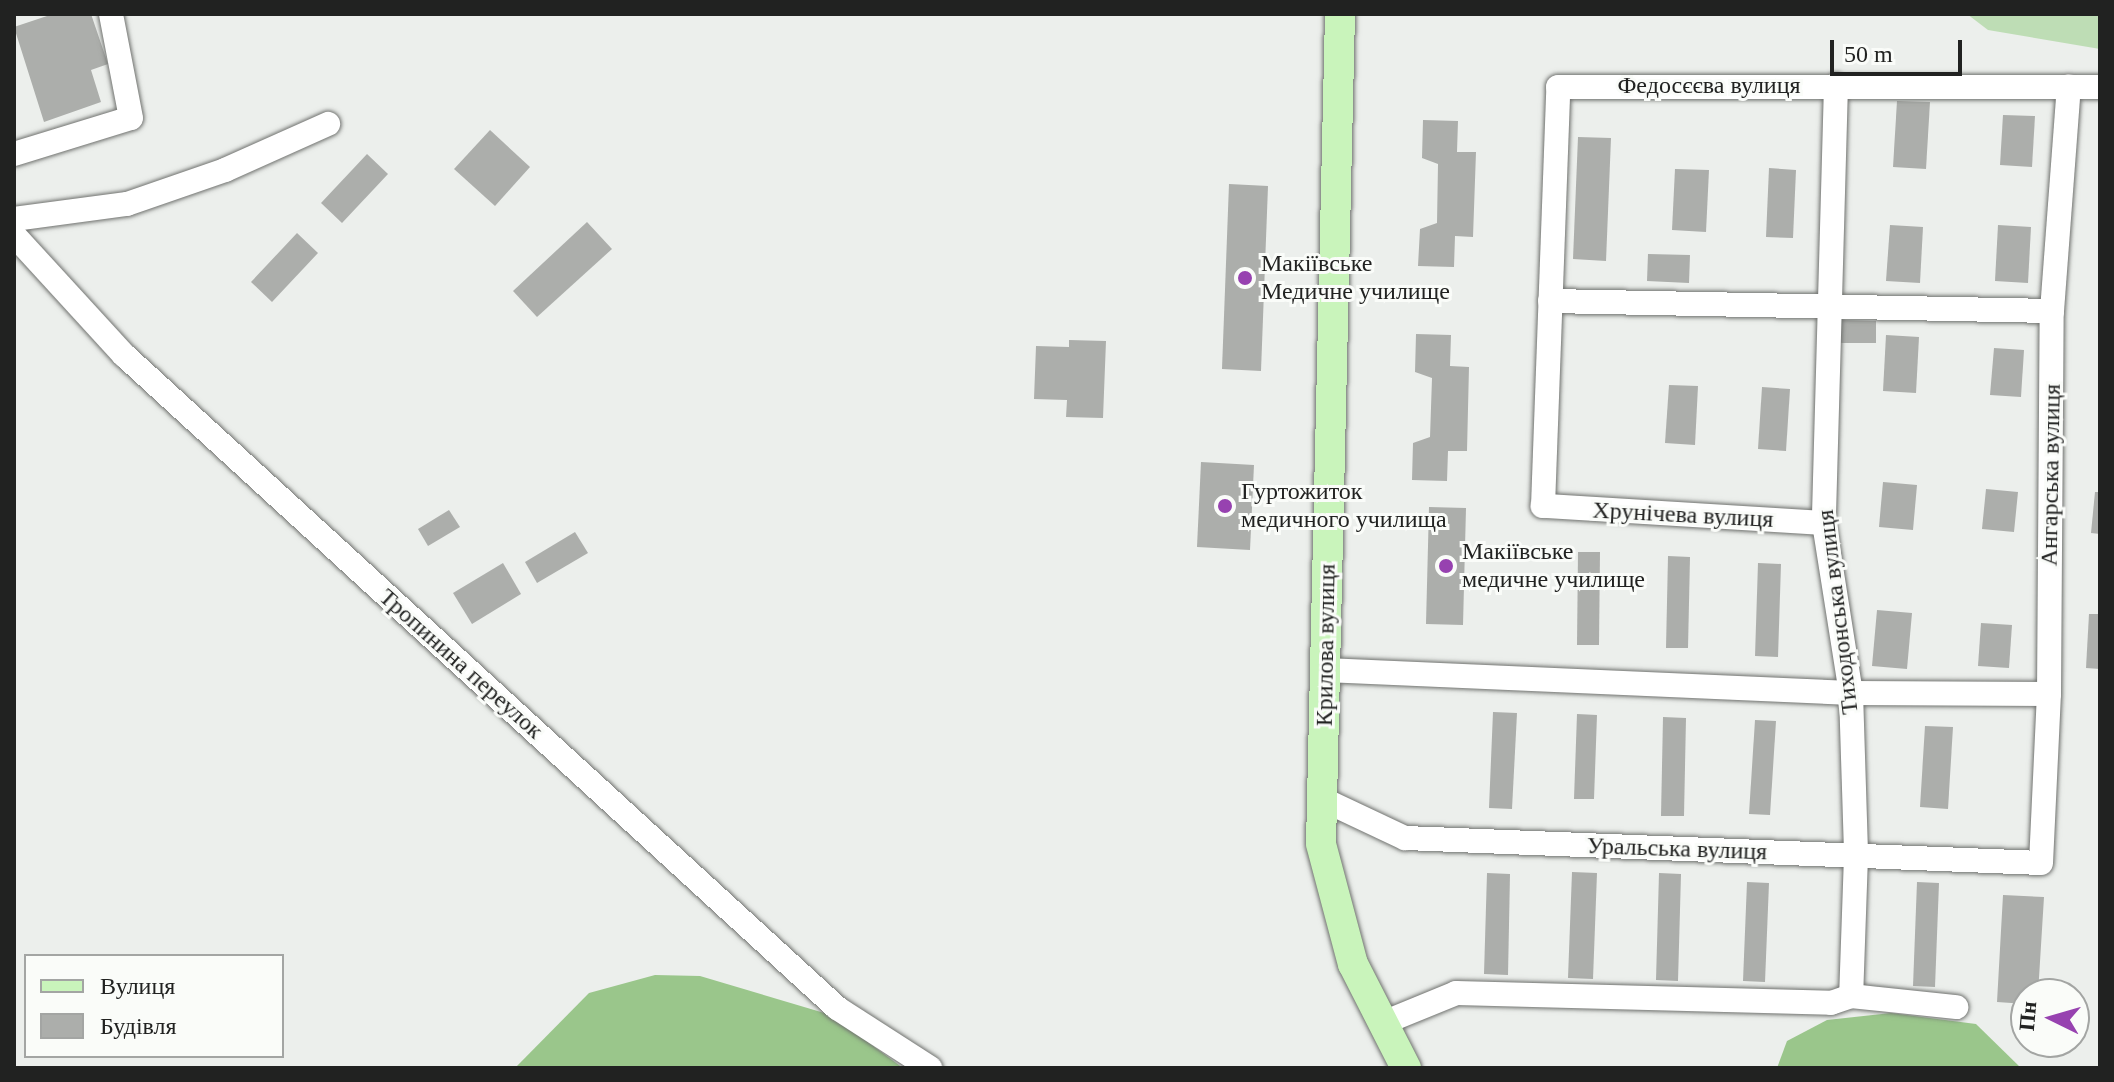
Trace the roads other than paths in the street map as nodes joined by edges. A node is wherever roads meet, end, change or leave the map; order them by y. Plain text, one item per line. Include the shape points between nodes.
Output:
1 (111, 14) edge
2 (1340, 14) edge
3 (1836, 85) junction
4 (2069, 87) junction
5 (2100, 87) edge
6 (328, 124) dead end
7 (14, 154) edge
8 (14, 219) edge
9 (14, 235) edge
10 (1550, 301) junction
11 (1828, 308) junction
12 (2052, 311) junction
13 (1824, 523) junction
14 (1325, 670) junction
15 (1851, 693) junction
16 (2049, 694) junction
17 (1322, 799) junction
18 (1856, 856) junction
19 (2041, 863) joint
20 (1851, 996) junction
21 (1956, 1007) dead end
22 (1383, 1023) junction
23 (930, 1068) edge
24 (1406, 1068) edge

1 - 7 street via 131,118
2 - 14 main road, Крилова вулиця
3 - 4 street, Федосєєва вулиця
3 - 10 street, Федосєєва вулиця via 1558,87
3 - 11 street, Тиходонська вулиця
4 - 5 street, Федосєєва вулиця
4 - 12 street, Ангарська вулиця
6 - 8 street via 225,170 127,204
9 - 23 street, Тропинина переулок via 124,355 837,1008
10 - 11 street
10 - 13 street, Хрунічева вулиця via 1543,506
11 - 12 street
11 - 13 street, Тиходонська вулиця
12 - 16 street, Ангарська вулиця
13 - 15 street, Тиходонська вулиця
14 - 15 street
14 - 17 main road, Крилова вулиця
15 - 16 street
15 - 18 street, Тиходонська вулиця
16 - 19 street, Ангарська вулиця
17 - 18 street, Уральська вулиця via 1405,838
17 - 22 main road, Крилова вулиця via 1321,844 1353,964
18 - 19 street, Уральська вулиця
18 - 20 street, Тиходонська вулиця
20 - 21 street
20 - 22 street via 1831,1003 1456,993
22 - 24 main road, Крилова вулиця

